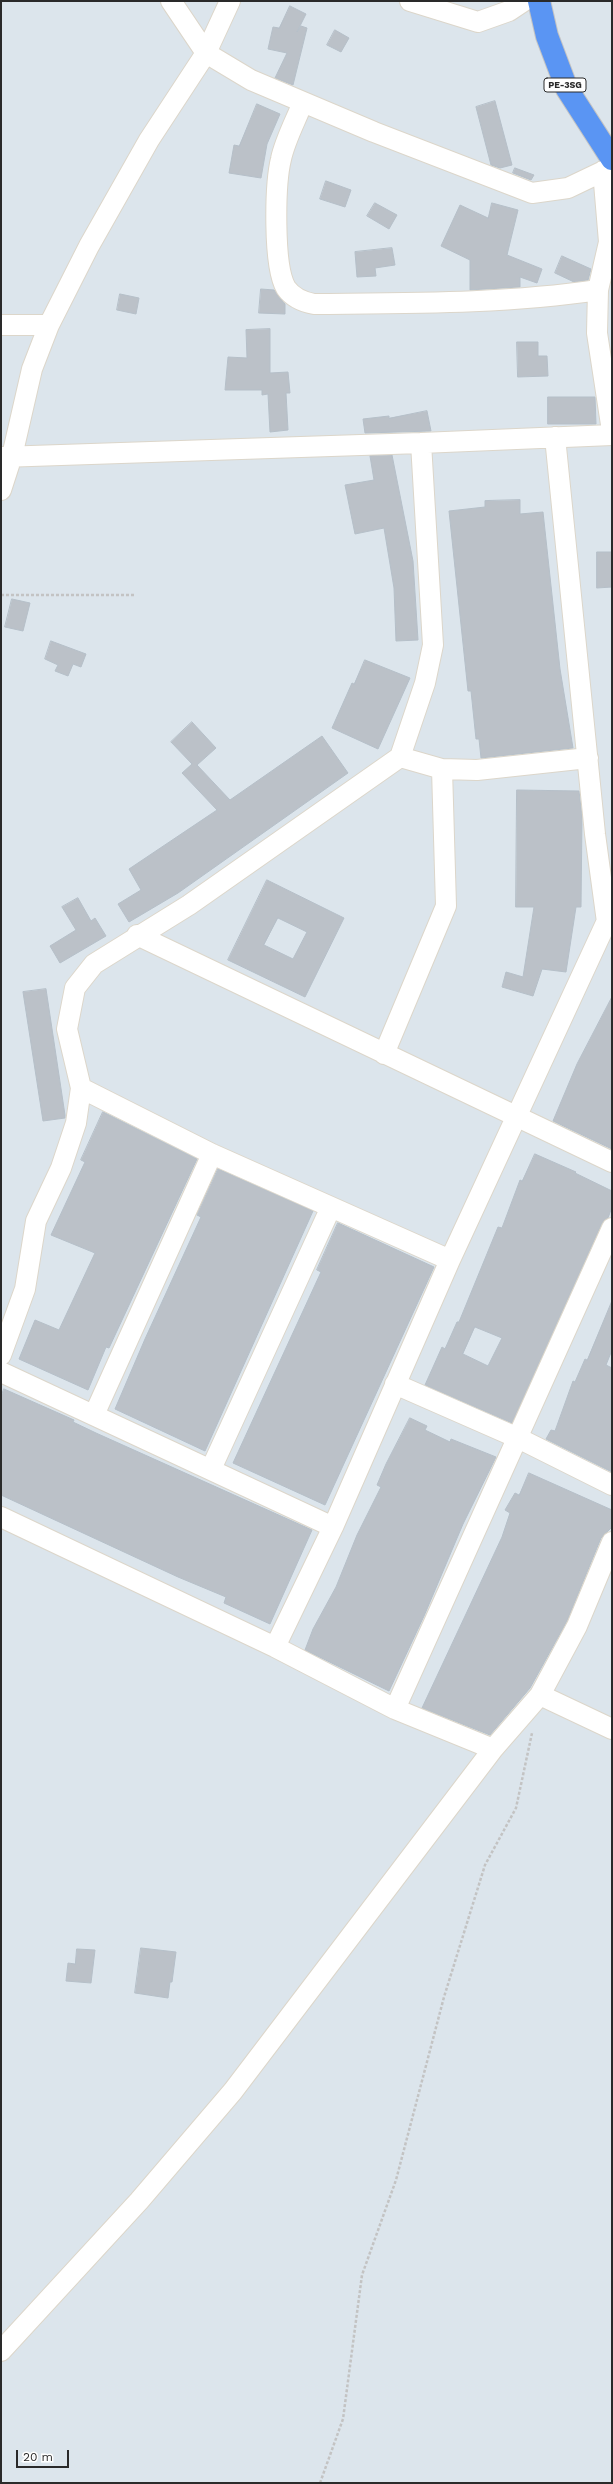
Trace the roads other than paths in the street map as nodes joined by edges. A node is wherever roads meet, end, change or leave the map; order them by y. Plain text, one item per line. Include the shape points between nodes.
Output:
1 (171, 1) edge
2 (230, 1) edge
3 (410, 1) edge
4 (524, 1) edge
5 (538, 1) edge
6 (206, 53) junction
7 (303, 102) junction
8 (609, 166) edge
9 (598, 290) junction
10 (1, 324) edge
11 (49, 325) junction
12 (612, 431) edge
13 (612, 435) edge
14 (554, 438) junction
15 (421, 443) junction
16 (6, 457) edge
17 (1, 490) edge
18 (400, 757) junction
19 (588, 758) junction
20 (442, 770) junction
21 (604, 838) edge
22 (609, 916) edge
23 (138, 935) junction
24 (384, 1054) junction
25 (81, 1088) junction
26 (517, 1116) junction
27 (212, 1154) junction
28 (612, 1162) edge
29 (331, 1207) junction
30 (612, 1228) edge
31 (450, 1260) junction
32 (1, 1355) edge
33 (1, 1372) edge
34 (395, 1384) junction
35 (94, 1415) junction
36 (518, 1438) junction
37 (211, 1469) junction
38 (612, 1485) edge
39 (1, 1517) edge
40 (333, 1527) junction
41 (612, 1542) edge
42 (275, 1647) junction
43 (540, 1696) junction
44 (395, 1709) junction
45 (612, 1729) edge
46 (493, 1749) junction
47 (1, 2352) edge

1 - 6 street
2 - 6 street
3 - 4 street via 478,22 509,11
5 - 8 main road, PE-3SG via 547,36 567,89
6 - 7 street via 251,80
6 - 11 street via 149,140 89,246
7 - 8 street via 532,193 568,188
7 - 9 street via 281,159 276,235 280,273 286,288 298,299 314,304 488,301 545,298
8 - 9 street via 609,242
9 - 12 street via 597,333
10 - 11 street
11 - 16 street via 32,369
13 - 14 street
14 - 15 street
14 - 19 street
15 - 16 street
15 - 18 street via 433,645 425,683
16 - 17 street
18 - 20 street
18 - 23 street via 189,904
19 - 20 street via 477,770
19 - 21 street
20 - 24 street via 446,906
21 - 22 street
22 - 26 street
23 - 24 street
23 - 25 street via 94,964 76,988 67,1029
24 - 26 street
25 - 27 street
25 - 32 street via 76,1123 61,1168 36,1221 25,1289
26 - 28 street
26 - 31 street
27 - 29 street
27 - 35 street
29 - 31 street
29 - 37 street
30 - 36 street
31 - 34 street
33 - 35 street
34 - 36 street
34 - 40 street
35 - 37 street
36 - 38 street
36 - 44 street
37 - 40 street
39 - 42 street
40 - 42 street
41 - 43 street via 577,1626
42 - 44 street
43 - 45 street
43 - 46 street
44 - 46 street
46 - 47 street via 233,2091 139,2201

